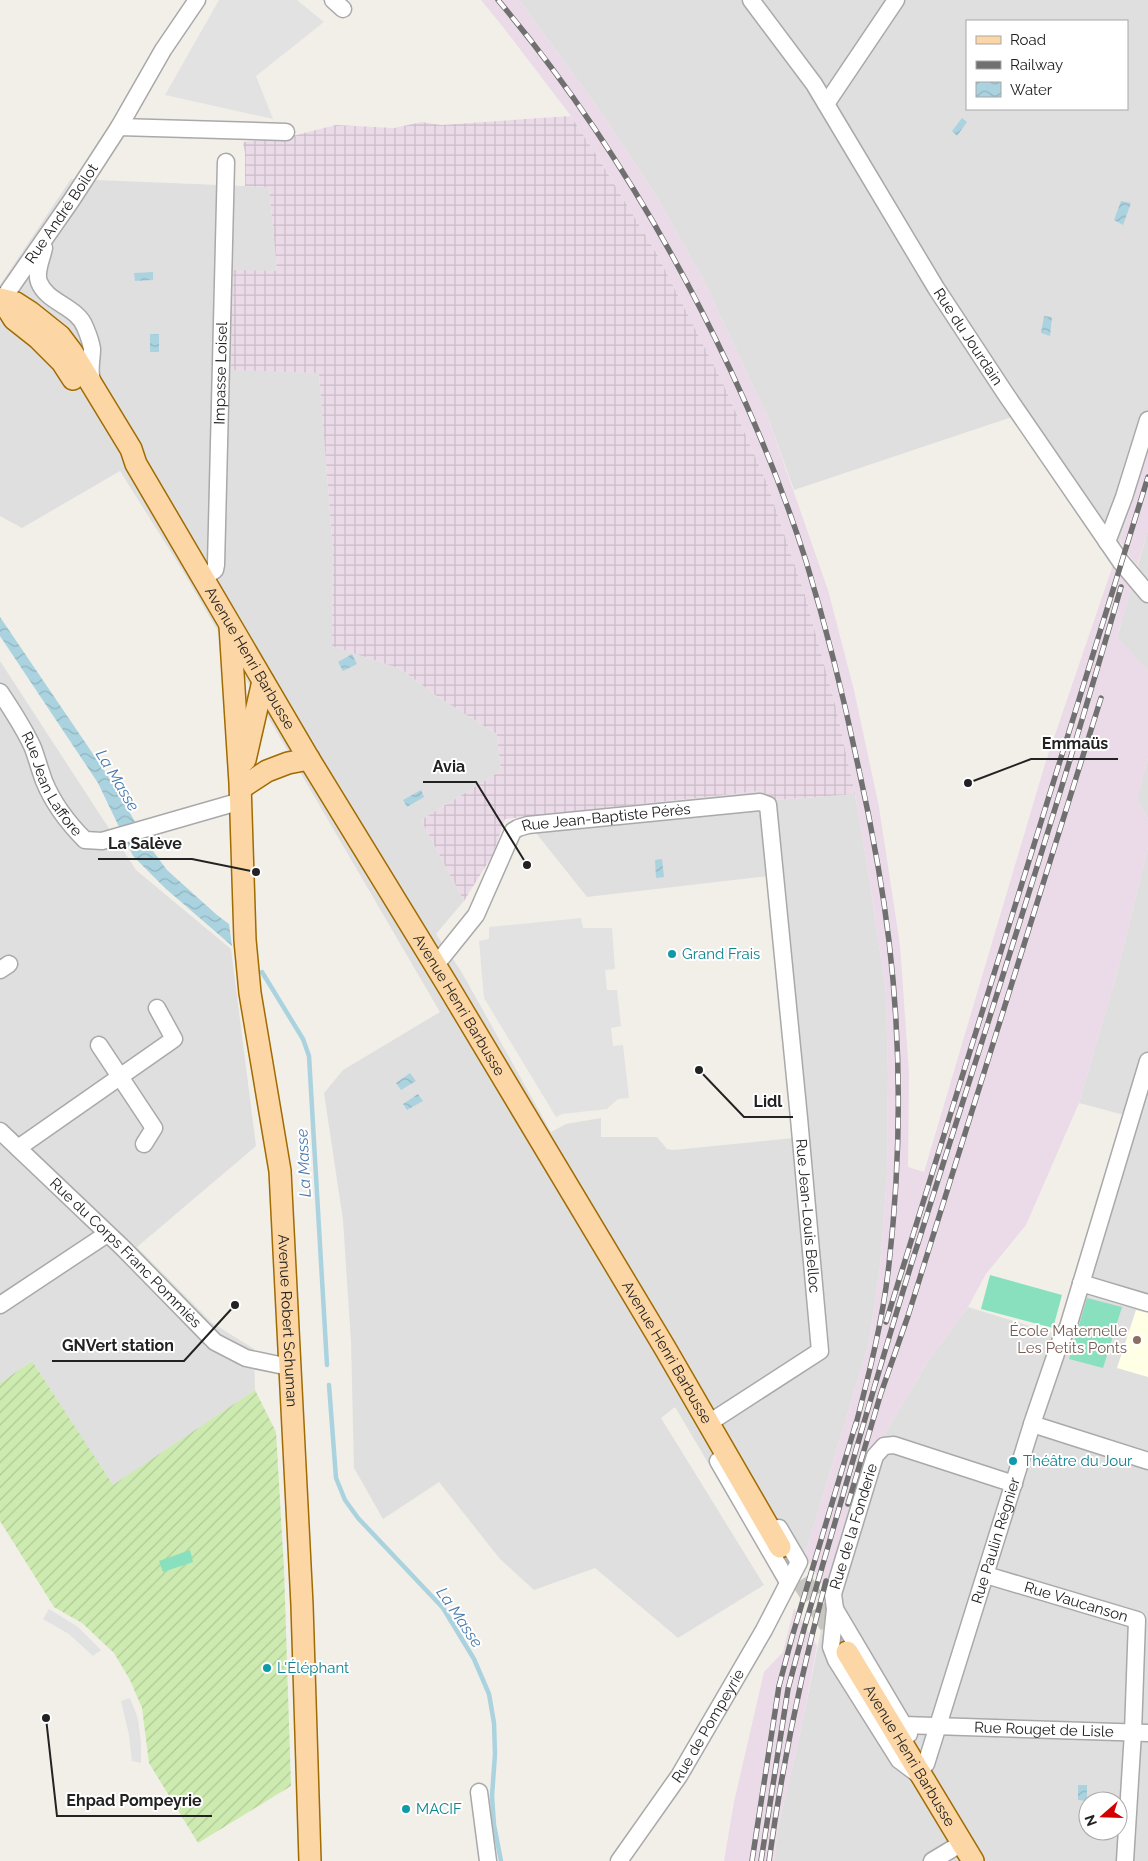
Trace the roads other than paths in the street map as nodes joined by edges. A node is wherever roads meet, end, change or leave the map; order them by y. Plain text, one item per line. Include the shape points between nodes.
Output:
1 (197, 0) edge
2 (751, 0) edge
3 (896, 0) edge
4 (826, 104) junction
5 (119, 126) junction
6 (286, 132) dead end
7 (226, 162) dead end
8 (47, 238) junction
9 (1, 300) edge
10 (62, 362) junction
11 (86, 375) junction
12 (98, 394) junction
13 (1148, 420) edge
14 (136, 464) junction
15 (1107, 542) junction
16 (204, 577) junction
17 (1148, 594) edge
18 (229, 621) junction
19 (260, 676) junction
20 (0, 692) edge
21 (234, 698) junction
22 (309, 759) junction
23 (241, 791) junction
24 (768, 806) joint
25 (436, 966) junction
26 (157, 1008) dead end
27 (99, 1045) dead end
28 (1148, 1061) edge
29 (120, 1076) junction
30 (0, 1131) edge
31 (144, 1144) dead end
32 (18, 1148) junction
33 (107, 1234) junction
34 (1081, 1283) junction
35 (1148, 1303) edge
36 (0, 1305) edge
37 (664, 1348) junction
38 (289, 1367) junction
39 (715, 1419) junction
40 (1032, 1424) junction
41 (1148, 1461) edge
42 (1014, 1484) junction
43 (780, 1547) tunnel mouth
44 (986, 1575) junction
45 (788, 1582) junction
46 (835, 1609) junction
47 (847, 1652) tunnel mouth
48 (903, 1725) junction
49 (939, 1725) junction
50 (1140, 1732) edge
51 (925, 1775) junction
52 (478, 1792) dead end
53 (967, 1852) edge
54 (310, 1861) edge
55 (488, 1861) edge
56 (619, 1861) edge
57 (932, 1861) edge
58 (1125, 1861) edge

1 - 5 street, Rue André Boilot via 163,50
2 - 4 street, Rue du Jourdain
3 - 4 street
4 - 15 street, Rue du Jourdain via 936,288
5 - 6 street
5 - 8 street, Rue André Boilot
7 - 16 street, Impasse Loisel via 216,565 215,570
8 - 9 street, Rue André Boilot
8 - 12 street via 38,272 39,282 84,324 92,349 91,378
9 - 10 main road, Avenue Henri Barbusse via 14,319
9 - 11 main road, Avenue Henri Barbusse via 16,303 60,336
10 - 11 main road
10 - 14 main road, Avenue Henri Barbusse via 122,454
11 - 12 main road, Avenue Henri Barbusse
12 - 14 main road, Avenue Henri Barbusse via 131,449
13 - 15 street
14 - 16 main road, Avenue Henri Barbusse
15 - 17 street, Rue du Jourdain
16 - 18 main road, Avenue Henri Barbusse
18 - 19 main road, Avenue Henri Barbusse
18 - 21 main road, Avenue Robert Schuman
19 - 21 main road
19 - 22 main road, Avenue Henri Barbusse
19 - 23 main road, Avenue Robert Schuman
20 - 23 street, Rue Jean Laffore via 25,732 44,781 61,811 86,840 102,841 156,825
21 - 23 main road, Avenue Robert Schuman
22 - 23 main road via 267,771
22 - 25 main road, Avenue Henri Barbusse
23 - 38 main road, Avenue Robert Schuman via 245,940 250,993 280,1171
24 - 25 street, Rue Jean-Baptiste Pérès via 760,802 518,828 513,831 476,915
24 - 39 street, Rue Jean-Louis Belloc via 820,1351
25 - 37 main road, Avenue Henri Barbusse
26 - 29 street via 174,1039
27 - 29 street
28 - 34 street, Rue Paulin Régnier
29 - 31 street via 154,1128
29 - 32 street
30 - 32 street, Rue du Corps Franc Pommiès
32 - 33 street, Rue du Corps Franc Pommiès
33 - 36 street
33 - 38 street, Rue du Corps Franc Pommiès via 215,1342 246,1358
34 - 35 street
34 - 40 street, Rue Paulin Régnier
37 - 39 street via 678,1358
37 - 43 main road, Avenue Henri Barbusse
37 - 45 street via 664,1366
38 - 54 main road, Avenue Robert Schuman via 302,1605
39 - 45 street, Rue de Pompeyrie via 799,1562
40 - 41 street
40 - 42 street, Rue Paulin Régnier
42 - 44 street, Rue Paulin Régnier
42 - 46 street, Rue de la Fonderie via 894,1445 884,1446 875,1456 838,1576 833,1594
44 - 49 street, Rue Paulin Régnier
44 - 50 street, Rue Vaucanson via 1137,1620
45 - 56 street, Rue de Pompeyrie via 764,1630 679,1776
46 - 48 street
46 - 51 street, Rue de la Fonderie via 832,1647 836,1660 899,1760
47 - 51 main road, Avenue Henri Barbusse
48 - 49 street, Rue Rouget de Lisle
48 - 51 street
49 - 50 street, Rue Rouget de Lisle
49 - 51 street, Rue Paulin Régnier
50 - 58 street, Rue Vaucanson
51 - 53 main road, Avenue Henri Barbusse
52 - 55 street
53 - 57 street

